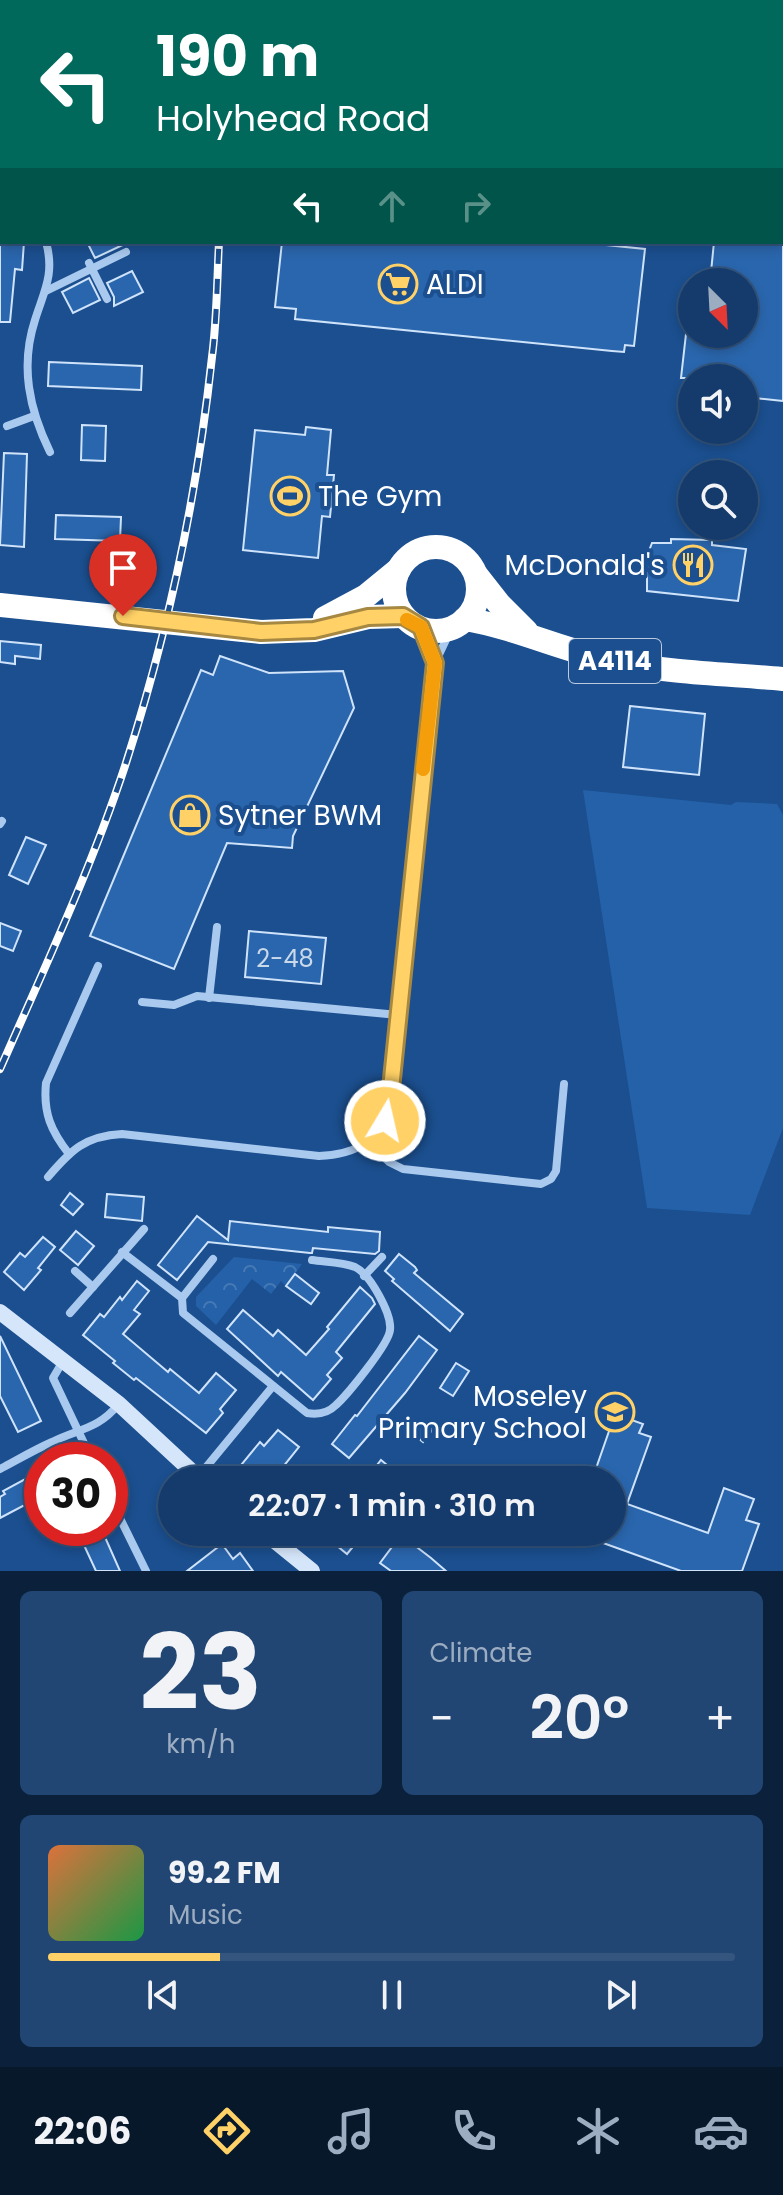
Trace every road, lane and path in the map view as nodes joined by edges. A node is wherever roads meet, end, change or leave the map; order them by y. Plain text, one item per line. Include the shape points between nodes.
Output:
1 (46, 244) edge
2 (126, 252) dead end
3 (91, 266) junction
4 (46, 291) junction
5 (107, 299) dead end
6 (34, 416) junction
7 (7, 426) dead end
8 (50, 452) dead end
9 (399, 569) junction
10 (477, 576) junction
11 (0, 605) edge
12 (412, 622) junction
13 (458, 623) junction
14 (297, 630) junction
15 (532, 636) junction
16 (435, 663) junction
17 (783, 679) edge
18 (217, 927) dead end
19 (98, 966) dead end
20 (209, 998) junction
21 (142, 1002) dead end
22 (398, 1015) junction
23 (564, 1084) dead end
24 (368, 1141) junction
25 (69, 1154) junction
26 (48, 1177) dead end
27 (144, 1229) dead end
28 (122, 1252) junction
29 (382, 1257) dead end
30 (213, 1259) dead end
31 (312, 1260) dead end
32 (75, 1271) dead end
33 (364, 1276) junction
34 (93, 1287) junction
35 (182, 1298) junction
36 (0, 1312) edge
37 (70, 1313) dead end
38 (64, 1361) junction
39 (273, 1386) junction
40 (119, 1404) junction
41 (77, 1431) junction
42 (83, 1442) edge
43 (187, 1466) edge
44 (210, 1466) edge
45 (0, 1469) edge
46 (128, 1534) edge
47 (281, 1546) edge
48 (146, 1571) edge
49 (312, 1571) edge

1 - 4 street
2 - 3 street
3 - 4 street
3 - 5 street
4 - 6 street via 28,354
6 - 7 street
6 - 8 street
9 - 10 highway via 418,551 445,547 465,558
9 - 12 highway via 394,593
9 - 14 highway via 354,604
10 - 13 highway via 473,609
10 - 15 highway
11 - 14 highway via 261,632
12 - 13 highway via 437,631
12 - 14 highway via 368,617
12 - 16 street
13 - 15 highway via 498,625
13 - 16 street
15 - 17 highway, A4114 via 621,663
16 - 22 street
18 - 20 street
19 - 25 street via 46,1083 46,1115
20 - 21 street via 197,996 174,1005
20 - 22 street
22 - 24 street via 389,1108
23 - 24 street via 556,1171 541,1184 403,1169
24 - 25 street via 348,1152 319,1156 122,1134 90,1139
25 - 26 street
27 - 28 street
28 - 34 street
28 - 35 street
29 - 33 street
30 - 35 street
31 - 33 street via 352,1266
32 - 34 street
33 - 39 street via 384,1306 390,1331 385,1346 335,1407 307,1413
34 - 37 street
35 - 39 street via 183,1313
36 - 38 street
38 - 40 street
38 - 41 street via 53,1378
39 - 44 street
40 - 41 street via 107,1418
40 - 43 street
41 - 42 street
41 - 45 street
46 - 48 street
47 - 49 street

